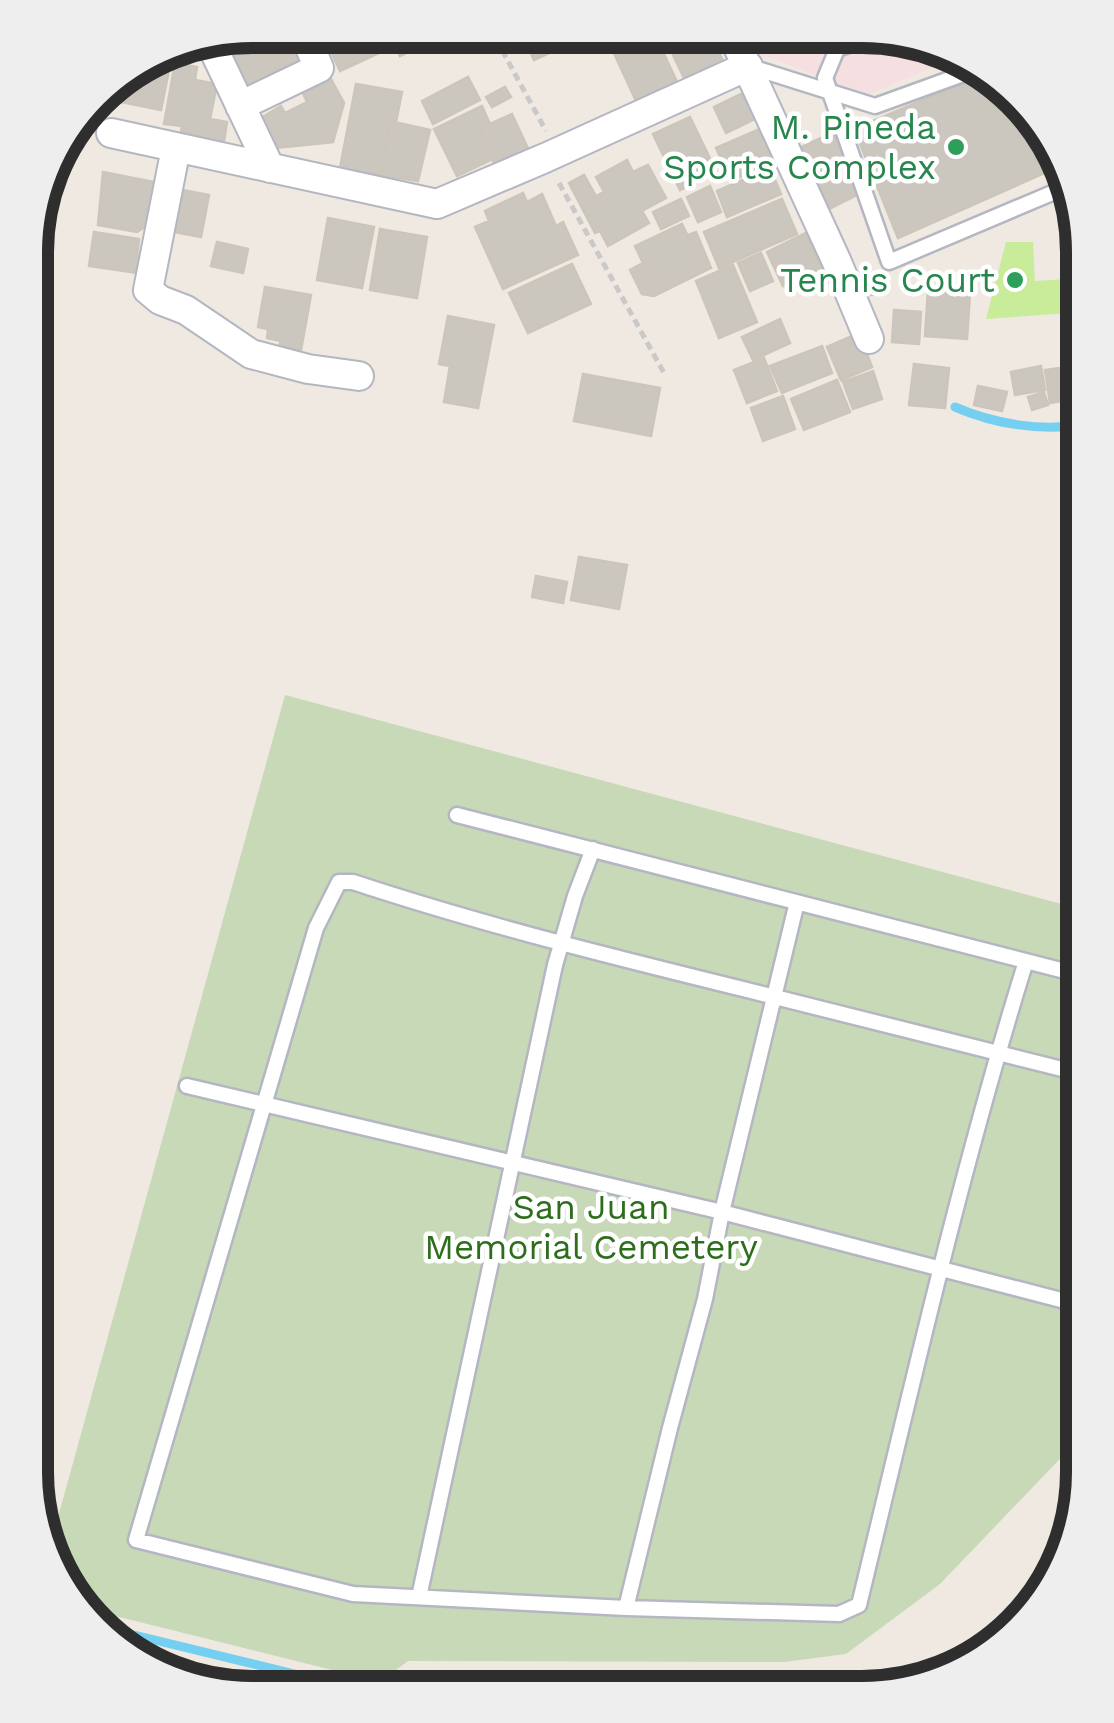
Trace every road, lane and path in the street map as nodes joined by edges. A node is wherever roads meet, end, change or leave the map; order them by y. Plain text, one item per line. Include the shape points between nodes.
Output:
1 (310, 48) edge
2 (501, 48) edge
3 (739, 48) edge
4 (840, 48) edge
5 (214, 51) edge
6 (748, 66) junction
7 (963, 74) edge
8 (829, 91) junction
9 (240, 106) junction
10 (112, 134) dead end
11 (176, 148) junction
12 (546, 158) junction
13 (270, 168) junction
14 (1057, 191) edge
15 (869, 339) dead end
16 (664, 373) dead end
17 (359, 376) dead end
18 (457, 814) dead end
19 (593, 848) junction
20 (797, 902) junction
21 (560, 943) junction
22 (1026, 961) junction
23 (1066, 971) edge
24 (774, 996) junction
25 (998, 1053) junction
26 (1066, 1070) edge
27 (187, 1086) dead end
28 (264, 1105) junction
29 (512, 1163) junction
30 (722, 1212) junction
31 (941, 1268) junction
32 (1066, 1301) edge
33 (420, 1597) junction
34 (626, 1608) junction

1 - 9 street via 319,68
2 - 12 path via 549,137
3 - 6 street
4 - 8 lane via 825,78
5 - 9 street
6 - 8 lane
6 - 12 street
6 - 15 street
7 - 8 lane via 875,106
8 - 14 lane via 889,262
9 - 13 street
10 - 11 street
11 - 13 street
11 - 17 street via 148,290 250,354
12 - 13 street via 437,204
12 - 16 path
18 - 19 lane
19 - 20 lane
19 - 21 lane
20 - 22 lane
20 - 24 lane
21 - 24 lane
21 - 28 lane via 339,882 316,928
21 - 29 lane
22 - 23 lane
22 - 25 lane
24 - 25 lane
24 - 30 lane
25 - 26 lane
25 - 31 lane
27 - 28 lane
28 - 29 lane
28 - 33 lane via 136,1540 354,1594
29 - 30 lane
29 - 33 lane
30 - 31 lane
30 - 34 lane
31 - 32 lane
31 - 34 lane via 859,1605 839,1614
33 - 34 lane

